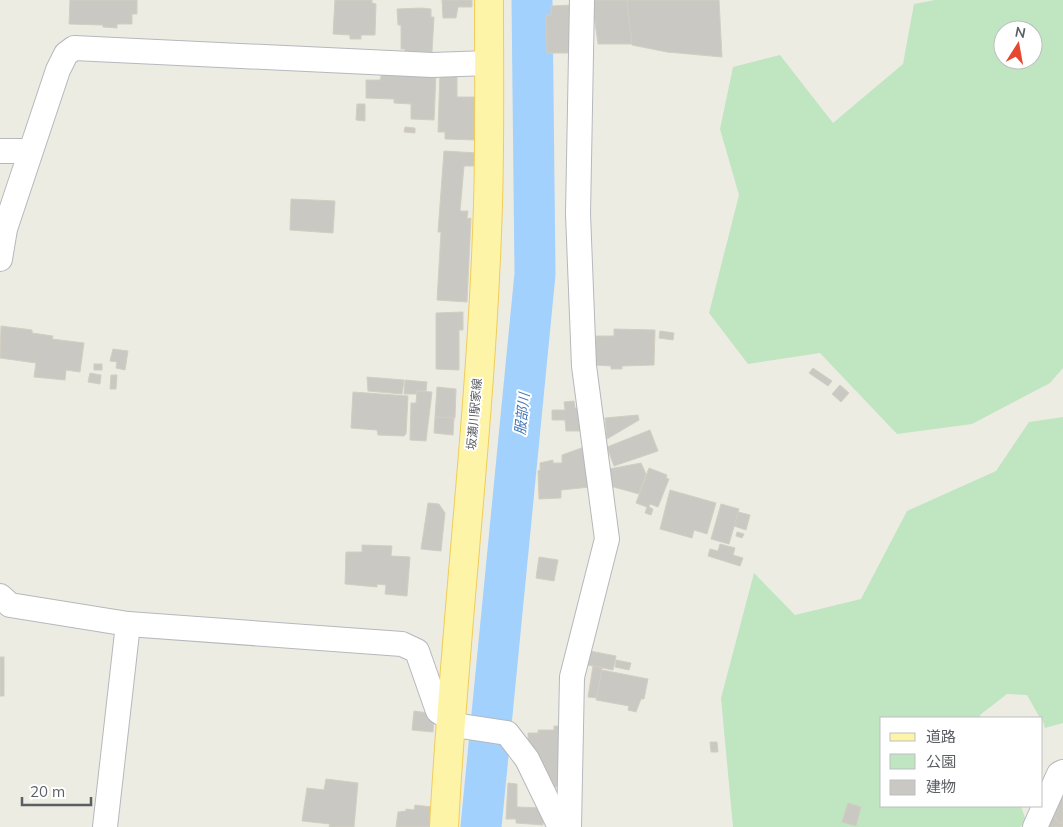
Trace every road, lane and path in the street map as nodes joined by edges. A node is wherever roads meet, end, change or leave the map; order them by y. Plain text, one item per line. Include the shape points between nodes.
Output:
1 (489, 0) edge
2 (582, 0) edge
3 (489, 63) junction
4 (0, 150) edge
5 (30, 152) junction
6 (0, 259) edge
7 (0, 596) edge
8 (128, 624) junction
9 (461, 723) junction
10 (1063, 772) edge
11 (104, 827) edge
12 (444, 827) edge
13 (560, 827) edge
14 (569, 827) edge
15 (1035, 827) edge

1 - 3 main road, 坂瀬川駅家線
2 - 14 street via 578,214 584,366 607,539 572,677
3 - 5 street via 432,65 74,48 66,54 58,70
3 - 9 main road, 坂瀬川駅家線 via 488,204
4 - 5 street
5 - 6 street via 5,229
7 - 8 street via 10,605
8 - 9 street via 402,644 417,651 438,711
8 - 11 street
9 - 12 main road, 坂瀬川駅家線
9 - 13 street via 507,733 527,759
10 - 15 street via 1059,774

